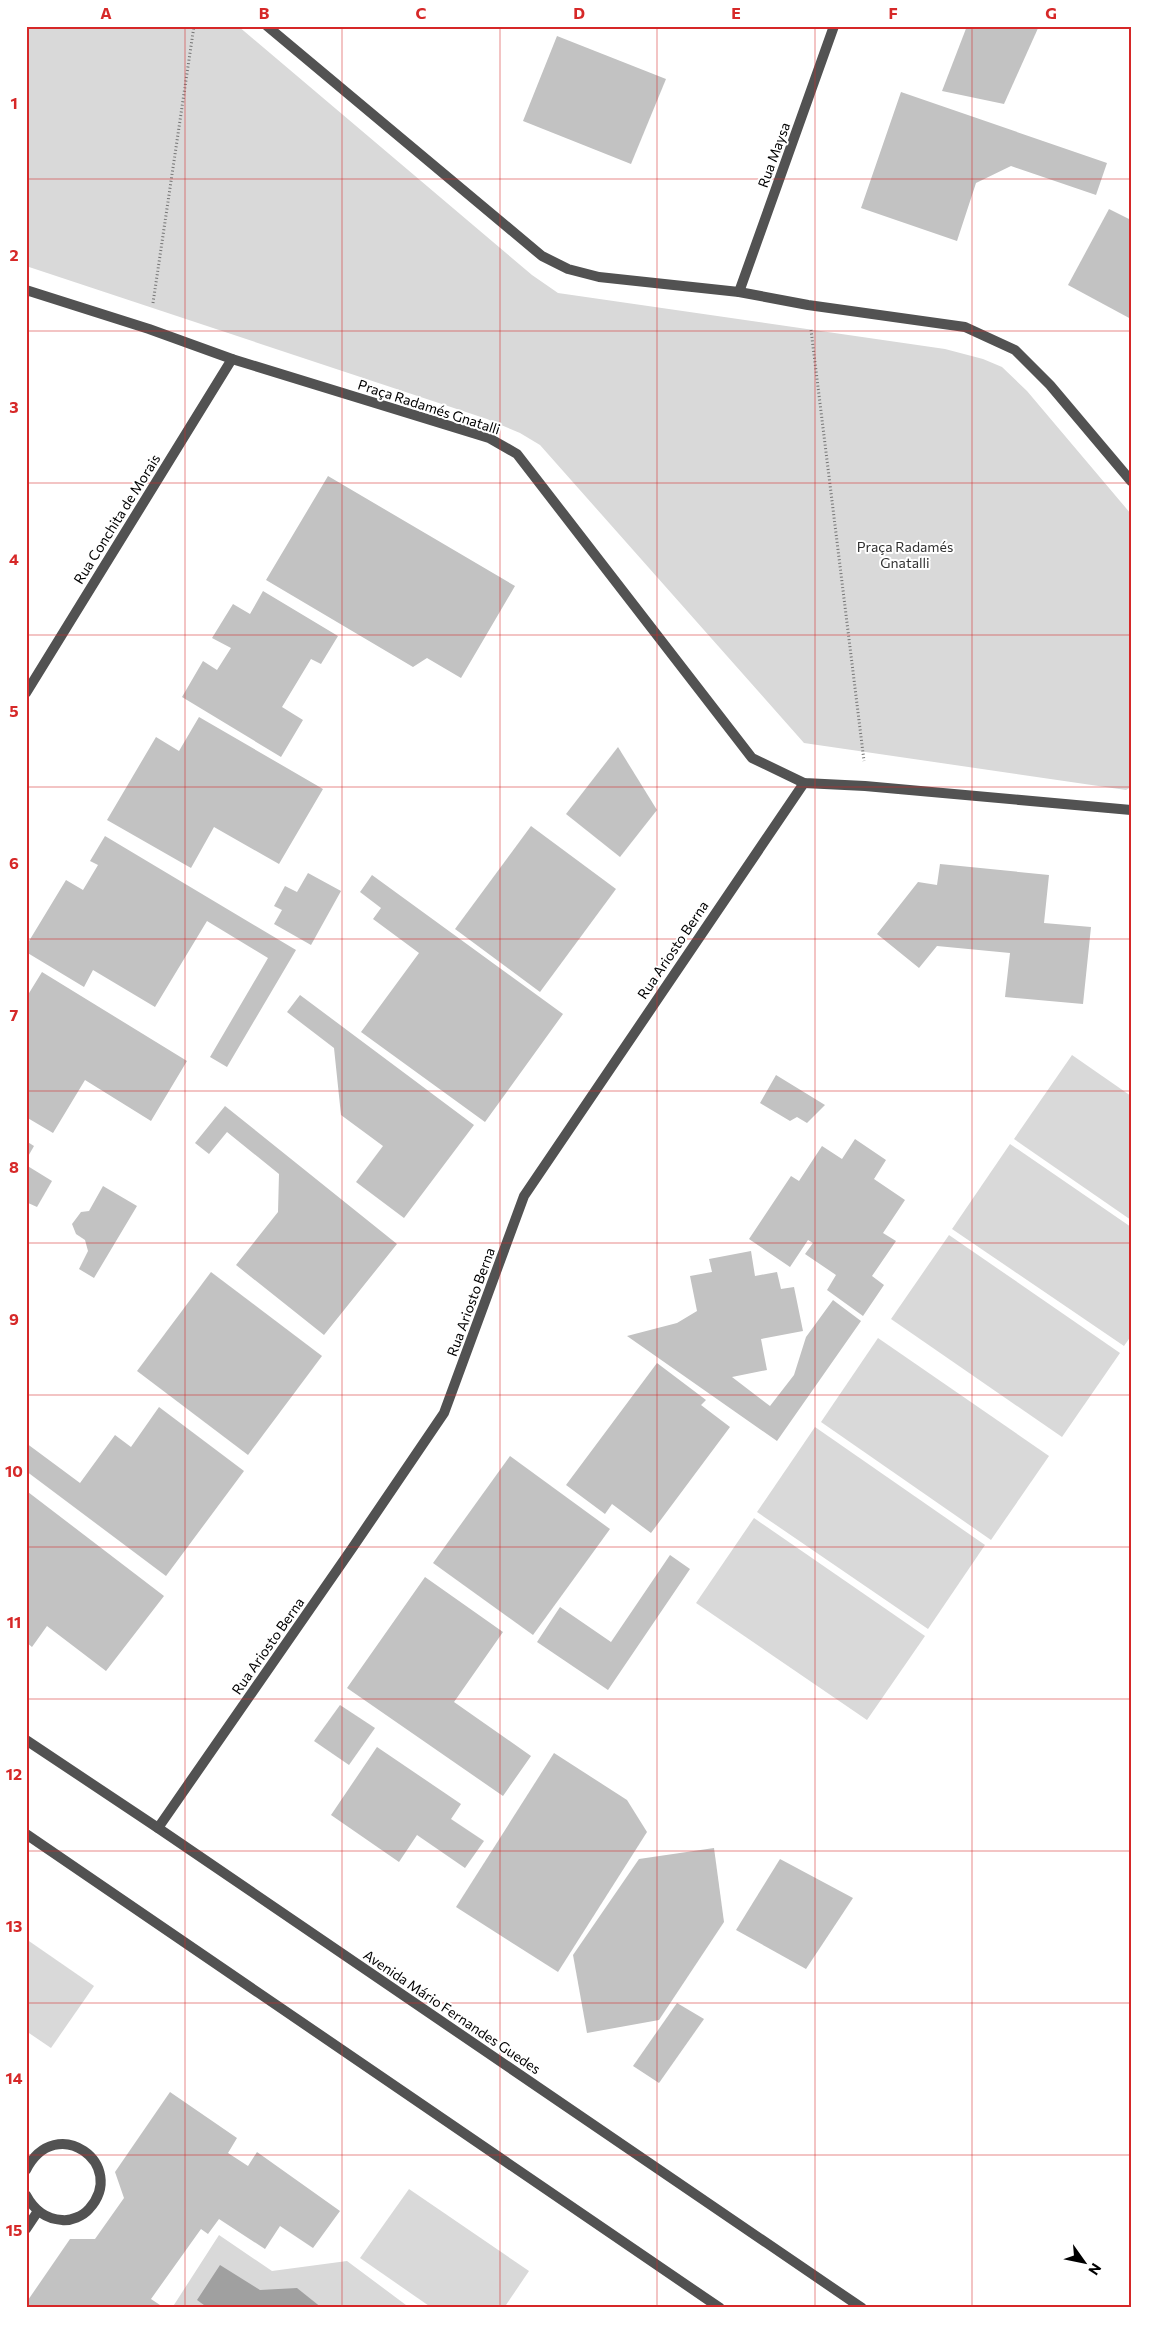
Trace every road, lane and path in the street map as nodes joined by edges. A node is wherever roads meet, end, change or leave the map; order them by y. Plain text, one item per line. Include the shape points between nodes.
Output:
1 (194, 26) edge
2 (268, 26) edge
3 (834, 26) edge
4 (26, 290) edge
5 (739, 292) junction
6 (808, 305) junction
7 (149, 329) junction
8 (232, 359) junction
9 (1131, 481) edge
10 (26, 693) edge
11 (804, 783) junction
12 (865, 786) junction
13 (1131, 810) edge
14 (26, 1740) edge
15 (158, 1828) junction
16 (26, 1834) edge
17 (26, 2170) edge
18 (26, 2195) edge
19 (38, 2211) junction
20 (26, 2229) edge
21 (720, 2308) edge
22 (862, 2308) edge

1 - 7 path
2 - 5 street via 542,256 599,277
3 - 5 street, Rua Maysa
4 - 7 street, Praça Radamés Gnatalli
5 - 6 street
6 - 9 street via 965,327 1016,350 1050,384
6 - 12 path via 863,746
7 - 8 street, Praça Radamés Gnatalli
8 - 10 street, Rua Conchita de Morais
8 - 11 street, Praça Radamés Gnatalli via 489,438 517,454 752,758
11 - 12 street, Praça Radamés Gnatalli
11 - 15 street, Rua Ariosto Berna via 524,1196 444,1413
12 - 13 street, Praça Radamés Gnatalli
14 - 15 street, Avenida Mário Fernandes Guedes
15 - 22 street, Avenida Mário Fernandes Guedes
16 - 21 street
17 - 19 street via 42,2150 66,2144 89,2154 101,2178 95,2202 76,2218 52,2219
18 - 19 street
19 - 20 street

